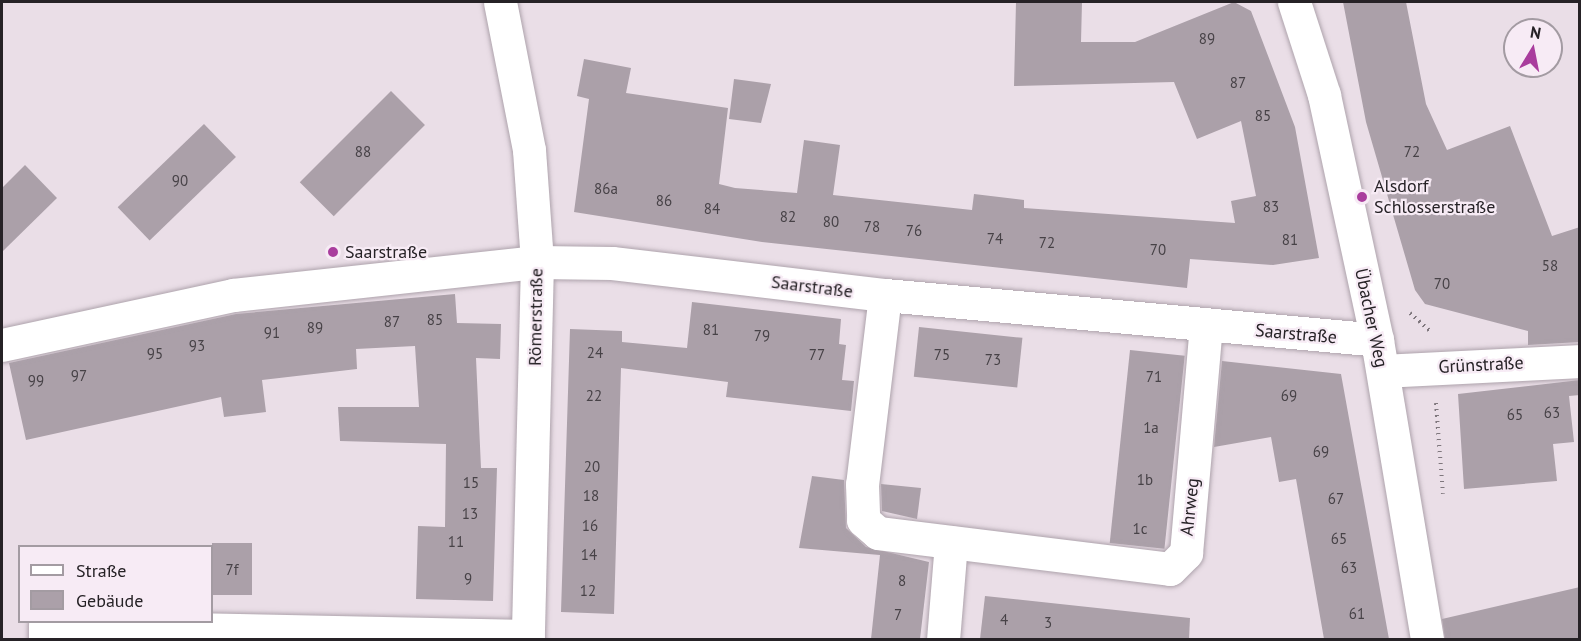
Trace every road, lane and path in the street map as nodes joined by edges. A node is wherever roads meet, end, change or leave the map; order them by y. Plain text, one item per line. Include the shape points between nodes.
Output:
1 (500, 2) edge
2 (1294, 2) edge
3 (537, 262) junction
4 (885, 295) junction
5 (1206, 327) junction
6 (2, 345) edge
7 (1380, 355) junction
8 (1580, 361) edge
9 (951, 542) junction
10 (528, 638) edge
11 (45, 639) edge
12 (943, 639) edge
13 (1427, 639) edge

1 - 3 street, Römerstraße via 529,150
2 - 7 street, Übacher Weg via 1324,95
3 - 4 street, Saarstraße via 612,263
3 - 6 street, Saarstraße via 233,295
3 - 10 street, Römerstraße
4 - 5 street, Saarstraße
4 - 9 street, Ahrweg via 862,484 863,519 878,532
5 - 7 street, Saarstraße
5 - 9 street, Ahrweg via 1186,553 1170,569
7 - 8 street, Grünstraße
7 - 13 street, Übacher Weg
9 - 12 street
10 - 11 street, Römerstraße via 45,626

